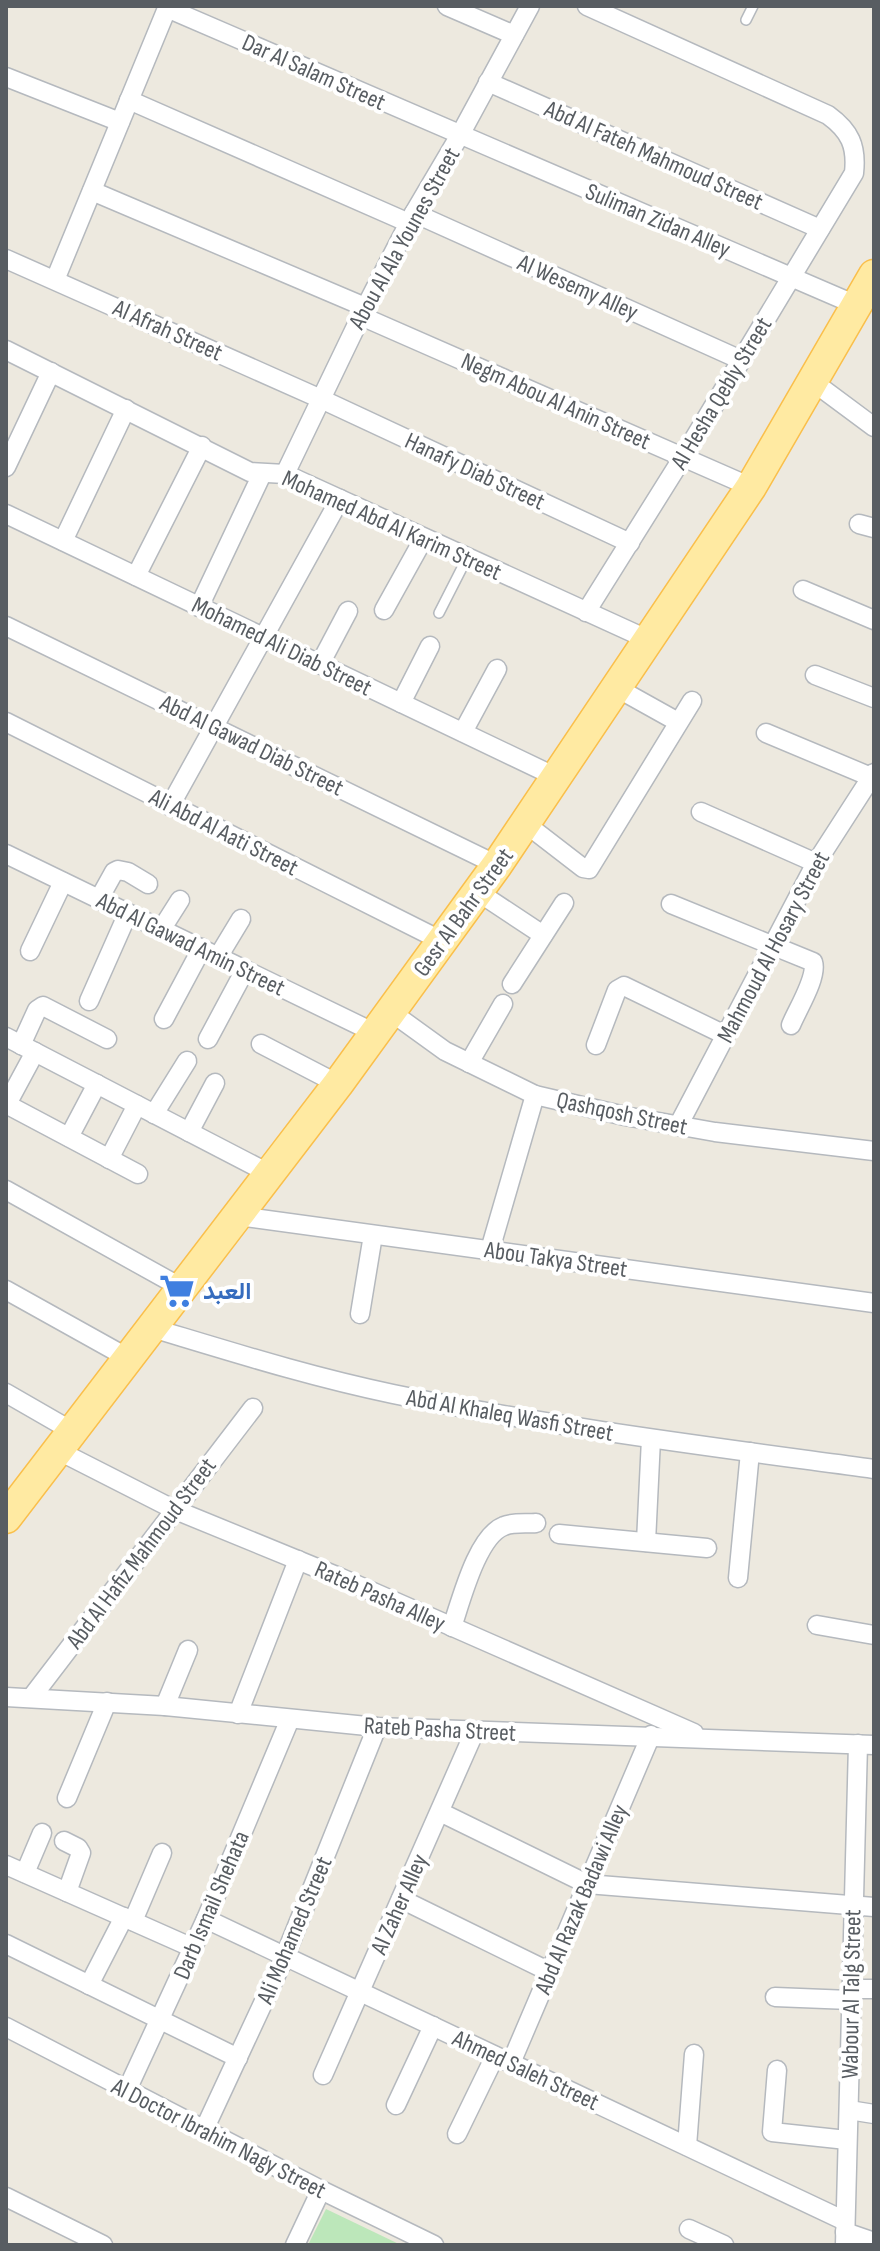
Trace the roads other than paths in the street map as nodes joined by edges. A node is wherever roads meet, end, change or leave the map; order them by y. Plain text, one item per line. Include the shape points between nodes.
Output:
1 (447, 6) edge
2 (530, 6) edge
3 (587, 6) edge
4 (753, 6) edge
5 (168, 7) edge
6 (746, 20) dead end
7 (514, 35) junction
8 (6, 77) edge
9 (488, 82) junction
10 (129, 100) junction
11 (120, 122) junction
12 (460, 135) junction
13 (92, 191) junction
14 (412, 218) junction
15 (820, 229) junction
16 (10, 261) edge
17 (791, 277) junction
18 (6, 280) edge
19 (55, 280) junction
20 (866, 294) edge
21 (363, 311) junction
22 (6, 350) edge
23 (741, 360) junction
24 (51, 372) junction
25 (812, 381) junction
26 (321, 399) junction
27 (126, 409) junction
28 (874, 427) edge
29 (202, 446) junction
30 (683, 457) junction
31 (6, 467) edge
32 (262, 474) junction
33 (285, 474) junction
34 (751, 487) junction
35 (340, 499) junction
36 (6, 514) edge
37 (424, 538) junction
38 (63, 541) junction
39 (630, 543) junction
40 (467, 558) junction
41 (136, 576) junction
42 (803, 590) dead end
43 (199, 607) junction
44 (384, 610) dead end
45 (348, 611) dead end
46 (586, 612) junction
47 (439, 613) dead end
48 (874, 620) edge
49 (6, 626) edge
50 (264, 637) junction
51 (649, 640) junction
52 (430, 646) dead end
53 (320, 664) junction
54 (497, 669) dead end
55 (815, 675) dead end
56 (617, 688) junction
57 (874, 698) edge
58 (692, 701) dead end
59 (401, 703) junction
60 (6, 722) edge
61 (678, 722) junction
62 (214, 727) junction
63 (463, 732) junction
64 (766, 733) dead end
65 (872, 775) edge
66 (558, 778) junction
67 (170, 806) junction
68 (701, 812) dead end
69 (526, 824) junction
70 (6, 854) edge
71 (816, 863) junction
72 (497, 865) junction
73 (63, 882) junction
74 (148, 884) dead end
75 (478, 892) junction
76 (99, 899) junction
77 (180, 900) dead end
78 (564, 903) dead end
79 (671, 904) dead end
80 (128, 913) junction
81 (241, 919) dead end
82 (161, 930) junction
83 (543, 935) junction
84 (442, 941) junction
85 (771, 946) junction
86 (30, 951) dead end
87 (210, 952) junction
88 (245, 970) junction
89 (512, 984) dead end
90 (89, 1001) dead end
91 (503, 1004) dead end
92 (164, 1019) dead end
93 (383, 1022) junction
94 (791, 1025) dead end
95 (725, 1035) junction
96 (107, 1039) dead end
97 (208, 1039) dead end
98 (261, 1044) dead end
99 (21, 1045) edge
100 (596, 1045) dead end
101 (187, 1061) dead end
102 (469, 1063) junction
103 (215, 1083) dead end
104 (97, 1084) junction
105 (338, 1084) junction
106 (535, 1095) junction
107 (6, 1104) edge
108 (146, 1110) junction
109 (678, 1126) junction
110 (189, 1132) junction
111 (69, 1137) junction
112 (874, 1151) edge
113 (109, 1159) junction
114 (138, 1174) dead end
115 (270, 1174) junction
116 (6, 1190) edge
117 (238, 1216) junction
118 (373, 1235) junction
119 (490, 1250) junction
120 (182, 1288) junction
121 (6, 1290) edge
122 (874, 1303) edge
123 (360, 1314) dead end
124 (152, 1328) junction
125 (128, 1358) junction
126 (6, 1393) edge
127 (253, 1408) dead end
128 (651, 1439) junction
129 (64, 1441) junction
130 (750, 1452) junction
131 (874, 1469) edge
132 (173, 1509) junction
133 (6, 1517) edge
134 (536, 1523) dead end
135 (559, 1534) dead end
136 (646, 1542) junction
137 (707, 1548) dead end
138 (298, 1560) junction
139 (738, 1578) dead end
140 (817, 1625) dead end
141 (452, 1627) junction
142 (874, 1635) edge
143 (188, 1650) dead end
144 (6, 1697) edge
145 (31, 1698) junction
146 (107, 1702) junction
147 (165, 1706) junction
148 (238, 1714) junction
149 (290, 1719) junction
150 (377, 1727) junction
151 (474, 1733) junction
152 (651, 1735) junction
153 (705, 1738) junction
154 (866, 1744) edge
155 (67, 1798) dead end
156 (440, 1812) junction
157 (42, 1833) dead end
158 (64, 1841) dead end
159 (162, 1853) dead end
160 (6, 1865) edge
161 (25, 1873) junction
162 (587, 1884) junction
163 (67, 1892) junction
164 (401, 1899) junction
165 (852, 1906) junction
166 (874, 1907) edge
167 (128, 1919) junction
168 (206, 1919) junction
169 (6, 1944) edge
170 (193, 1948) junction
171 (285, 1956) junction
172 (550, 1972) junction
173 (89, 1985) junction
174 (874, 1989) edge
175 (360, 1992) junction
176 (850, 1995) junction
177 (775, 1997) dead end
178 (160, 2021) junction
179 (433, 2026) junction
180 (6, 2027) edge
181 (694, 2054) dead end
182 (238, 2058) junction
183 (503, 2060) junction
184 (777, 2070) dead end
185 (323, 2075) dead end
186 (127, 2090) junction
187 (396, 2105) dead end
188 (849, 2110) junction
189 (874, 2114) edge
190 (204, 2130) junction
191 (457, 2134) dead end
192 (847, 2140) junction
193 (687, 2146) junction
194 (321, 2190) junction
195 (6, 2197) edge
196 (689, 2229) dead end
197 (845, 2233) edge
198 (874, 2242) edge
199 (100, 2244) edge
200 (295, 2245) edge
201 (434, 2245) edge
202 (724, 2245) edge

1 - 7 street
2 - 7 street, Abou Al Ala Younes Street
3 - 15 street, Al Hesha Qebly Street via 842,125 852,139 854,173
4 - 6 lane
5 - 10 street
5 - 12 street, Dar Al Salam Street
7 - 9 street, Abou Al Ala Younes Street
8 - 11 street
9 - 12 street, Abou Al Ala Younes Street
9 - 15 street, Abd Al Fateh Mahmoud Street
10 - 11 street
10 - 14 street, Al Wesemy Alley
11 - 13 street
12 - 14 street, Abou Al Ala Younes Street
12 - 17 street, Suliman Zidan Alley
13 - 19 street
13 - 21 street, Negm Abou Al Anin Street
14 - 21 street, Abou Al Ala Younes Street
14 - 23 street, Al Wesemy Alley
15 - 17 street, Al Hesha Qebly Street
16 - 18 street
16 - 19 street, Al Afrah Street
17 - 20 street, Suliman Zidan Alley
17 - 23 street, Al Hesha Qebly Street
19 - 26 street, Al Afrah Street
20 - 25 main road, Gesr Al Bahr Street
21 - 26 street, Abou Al Ala Younes Street
21 - 30 street, Negm Abou Al Anin Street
22 - 24 street, Mohamed Abd Al Karim Street
23 - 30 street, Al Hesha Qebly Street
24 - 27 street, Mohamed Abd Al Karim Street
24 - 31 street
25 - 28 street
25 - 34 main road, Gesr Al Bahr Street
26 - 33 street, Abou Al Ala Younes Street
26 - 39 street, Hanafy Diab Street
27 - 29 street, Mohamed Abd Al Karim Street
27 - 38 street
29 - 32 street, Mohamed Abd Al Karim Street
29 - 41 street
30 - 34 street, Negm Abou Al Anin Street
30 - 39 street, Al Hesha Qebly Street
32 - 33 street, Mohamed Abd Al Karim Street
32 - 43 street
33 - 35 street, Mohamed Abd Al Karim Street
34 - 51 main road, Gesr Al Bahr Street
35 - 37 street, Mohamed Abd Al Karim Street
35 - 50 street
36 - 38 street, Mohamed Ali Diab Street
37 - 40 street, Mohamed Abd Al Karim Street
37 - 44 street
38 - 41 street, Mohamed Ali Diab Street
39 - 46 street, Al Hesha Qebly Street
40 - 46 street, Mohamed Abd Al Karim Street
40 - 47 lane
41 - 43 street, Mohamed Ali Diab Street
42 - 48 street
43 - 50 street, Mohamed Ali Diab Street
45 - 53 street
46 - 51 street, Mohamed Abd Al Karim Street
49 - 62 street, Abd Al Gawad Diab Street
50 - 53 street, Mohamed Ali Diab Street
50 - 62 street
51 - 56 main road, Gesr Al Bahr Street
52 - 59 street
53 - 59 street, Mohamed Ali Diab Street
54 - 63 street
55 - 57 street
56 - 61 street
56 - 66 main road, Gesr Al Bahr Street
58 - 61 street
59 - 63 street, Mohamed Ali Diab Street
60 - 67 street, Ali Abd Al Aati Street
61 - 69 street via 589,869
62 - 67 street
62 - 72 street, Abd Al Gawad Diab Street
63 - 66 street, Mohamed Ali Diab Street
64 - 65 street
65 - 71 street, Mahmoud Al Hosary Street
66 - 69 main road, Gesr Al Bahr Street
67 - 84 street, Ali Abd Al Aati Street
68 - 71 street
69 - 72 main road, Gesr Al Bahr Street
70 - 73 street, Abd Al Gawad Amin Street
71 - 85 street, Mahmoud Al Hosary Street
72 - 75 main road, Gesr Al Bahr Street
73 - 76 street, Abd Al Gawad Amin Street
73 - 86 street
74 - 76 street via 118,870
75 - 83 street
75 - 84 main road, Gesr Al Bahr Street
76 - 80 street, Abd Al Gawad Amin Street
77 - 82 street
78 - 83 street
79 - 85 street
80 - 82 street, Abd Al Gawad Amin Street
80 - 90 street
81 - 87 street
82 - 87 street, Abd Al Gawad Amin Street
83 - 89 street
84 - 93 main road, Gesr Al Bahr Street
85 - 94 street via 813,962 815,969
85 - 95 street, Mahmoud Al Hosary Street
87 - 88 street, Abd Al Gawad Amin Street
87 - 92 street
88 - 93 street, Abd Al Gawad Amin Street
88 - 97 street
91 - 102 street
93 - 102 street, Qashqosh Street
93 - 105 main road, Gesr Al Bahr Street
95 - 100 street via 624,986 617,990
95 - 109 street, Mahmoud Al Hosary Street
96 - 99 street via 43,1006
98 - 105 street
99 - 104 street
99 - 107 street
101 - 108 street
102 - 106 street, Qashqosh Street
103 - 110 street
104 - 108 street
104 - 111 street
105 - 115 main road, Gesr Al Bahr Street
106 - 109 street, Qashqosh Street
106 - 119 street
107 - 111 street
108 - 110 street
108 - 113 street
109 - 112 street, Qashqosh Street
110 - 115 street
111 - 113 street
113 - 114 street
115 - 117 main road, Gesr Al Bahr Street
116 - 120 street
117 - 118 street, Abou Takya Street
117 - 120 main road, Gesr Al Bahr Street
118 - 119 street, Abou Takya Street
118 - 123 street
119 - 122 street, Abou Takya Street
120 - 124 main road, Gesr Al Bahr Street
121 - 125 street
124 - 125 main road, Gesr Al Bahr Street
124 - 128 street, Abd Al Khaleq Wasfi Street via 392,1394
125 - 129 main road, Gesr Al Bahr Street
126 - 129 street, Rateb Pasha Alley
127 - 132 street, Abd Al Hafiz Mahmoud Street
128 - 130 street, Abd Al Khaleq Wasfi Street
128 - 136 street
129 - 132 street, Rateb Pasha Alley
129 - 133 main road, Gesr Al Bahr Street
130 - 131 street, Abd Al Khaleq Wasfi Street
130 - 139 street
132 - 138 street, Rateb Pasha Alley
132 - 145 street, Abd Al Hafiz Mahmoud Street
134 - 141 street via 504,1525 491,1534
135 - 136 street
136 - 137 street
138 - 141 street, Rateb Pasha Alley
138 - 148 street
140 - 142 street
141 - 153 street, Rateb Pasha Alley
143 - 147 street
144 - 145 street, Rateb Pasha Street
145 - 146 street, Rateb Pasha Street
146 - 147 street, Rateb Pasha Street
146 - 155 street
147 - 148 street, Rateb Pasha Street
148 - 149 street, Rateb Pasha Street
149 - 150 street, Rateb Pasha Street
149 - 168 street, Darb Ismail Shehata
150 - 151 street, Rateb Pasha Street
150 - 171 street, Ali Mohamed Street
151 - 152 street, Rateb Pasha Street
151 - 156 street, Al Zaher Alley
152 - 153 street, Rateb Pasha Street
152 - 162 street, Abd Al Razak Badawi Alley
153 - 154 street, Rateb Pasha Street
154 - 165 street, Wabour Al Talg Street
156 - 162 street
156 - 164 street, Al Zaher Alley
157 - 161 street
158 - 163 street via 82,1855
159 - 167 street
160 - 161 street
161 - 163 street
162 - 165 street
162 - 172 street, Abd Al Razak Badawi Alley
163 - 167 street
164 - 172 street
164 - 175 street, Al Zaher Alley
165 - 166 street
165 - 176 street, Wabour Al Talg Street
167 - 170 street
167 - 173 street
168 - 170 street, Darb Ismail Shehata
168 - 171 street, Ahmed Saleh Street
169 - 173 street
170 - 178 street, Darb Ismail Shehata
171 - 175 street, Ahmed Saleh Street
171 - 182 street, Ali Mohamed Street
172 - 183 street, Abd Al Razak Badawi Alley
173 - 178 street
174 - 176 street
175 - 179 street, Ahmed Saleh Street
175 - 185 street, Al Zaher Alley
176 - 177 street
176 - 188 street, Wabour Al Talg Street
178 - 182 street
178 - 186 street, Darb Ismail Shehata
179 - 183 street, Ahmed Saleh Street
179 - 187 street
180 - 186 street, Al Doctor Ibrahim Nagy Street
181 - 193 street
182 - 190 street, Ali Mohamed Street
183 - 191 street, Abd Al Razak Badawi Alley
183 - 193 street, Ahmed Saleh Street
184 - 192 street via 772,2132
186 - 190 street, Al Doctor Ibrahim Nagy Street
188 - 189 street
188 - 192 street, Wabour Al Talg Street
190 - 194 street, Al Doctor Ibrahim Nagy Street
192 - 197 street, Wabour Al Talg Street
193 - 197 street, Ahmed Saleh Street
194 - 200 street
194 - 201 street, Al Doctor Ibrahim Nagy Street
195 - 199 street
196 - 202 street
197 - 198 street, Ahmed Saleh Street

